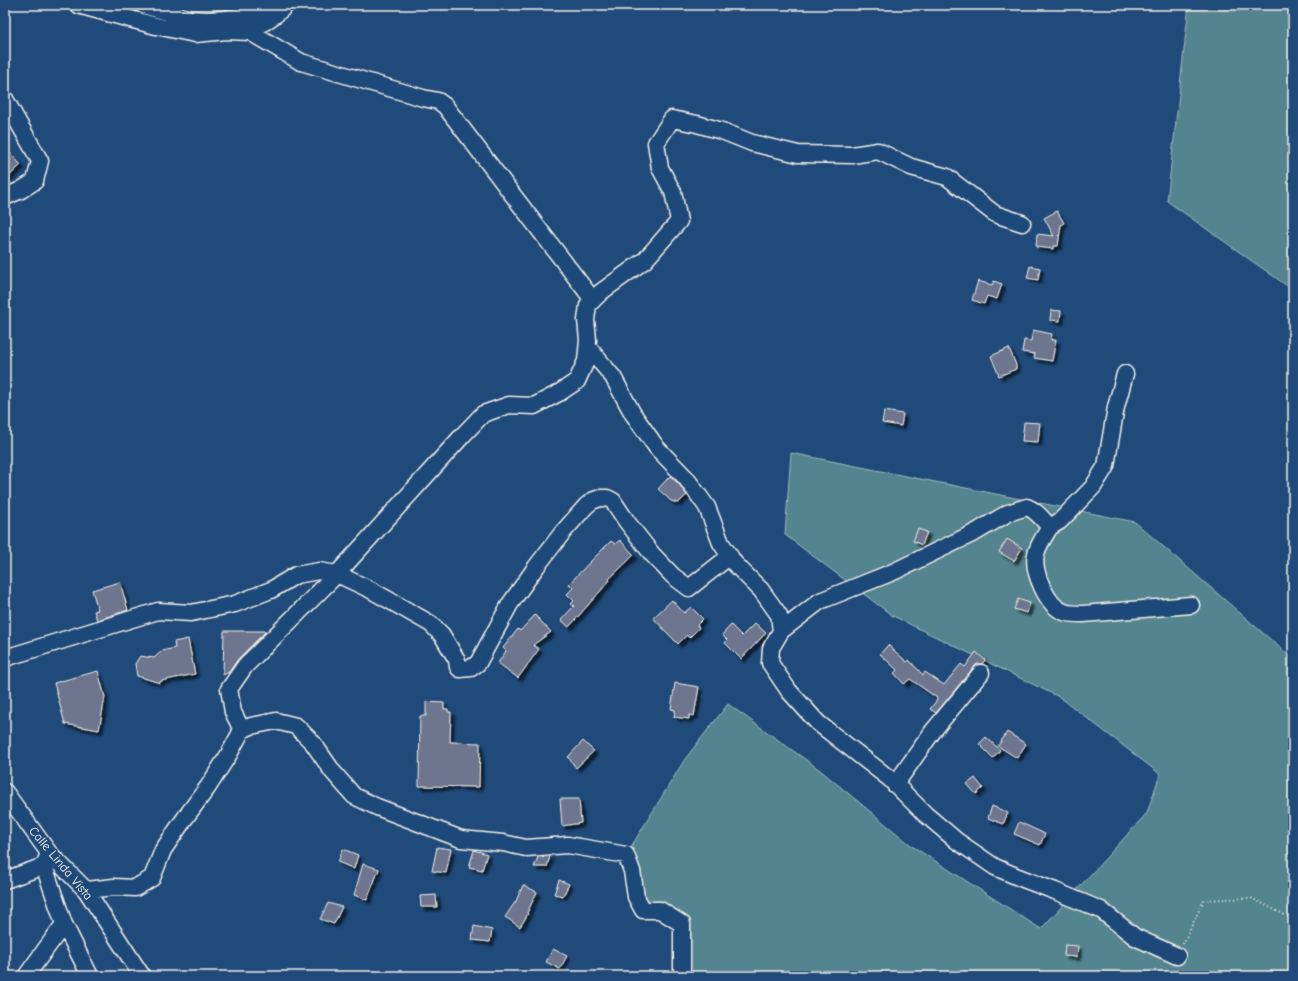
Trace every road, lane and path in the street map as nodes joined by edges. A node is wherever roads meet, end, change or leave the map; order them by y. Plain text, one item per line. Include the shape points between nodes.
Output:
1 (78, 5) edge
2 (143, 5) edge
3 (267, 5) edge
4 (286, 5) edge
5 (193, 26) junction
6 (250, 32) junction
7 (5, 99) edge
8 (5, 198) edge
9 (1022, 223) dead end
10 (593, 300) junction
11 (588, 347) junction
12 (1125, 374) dead end
13 (1050, 527) junction
14 (730, 556) junction
15 (337, 574) junction
16 (1191, 605) dead end
17 (780, 631) junction
18 (5, 658) edge
19 (981, 673) dead end
20 (242, 730) junction
21 (895, 784) junction
22 (5, 792) edge
23 (46, 859) junction
24 (5, 880) edge
25 (86, 890) junction
26 (1293, 919) edge
27 (64, 924) junction
28 (1177, 956) joint
29 (26, 976) edge
30 (90, 976) edge
31 (142, 976) edge
32 (682, 976) edge

1 - 5 street via 156,26
2 - 5 street
3 - 5 street via 252,15
4 - 6 street
5 - 6 street
6 - 10 street via 301,62 438,101 445,106
7 - 8 street via 40,161 35,181
9 - 10 street via 995,214 947,177 912,167 878,151 852,155 798,154 672,119 656,143 660,168 674,192 679,221 645,260
10 - 11 street via 588,305 586,320
11 - 14 street via 613,377 633,414 657,448 686,478 707,507 721,543
11 - 15 street via 586,362 577,381 559,393 534,406 509,405 483,414
12 - 13 street via 1116,406 1106,466 1093,487 1060,521
13 - 16 street via 1036,553 1035,564 1047,597 1065,613 1083,614
13 - 17 street via 1029,507 1018,509 893,572 820,601
14 - 15 street via 689,588 652,554 613,502 607,498 600,498 586,506 563,532 510,604 478,663 471,668 460,669 442,635 431,624
14 - 17 street via 762,590 779,615
15 - 18 street via 319,572 296,575 271,590 235,604 191,613 158,611
15 - 20 street via 245,666 229,689 233,712
17 - 21 street via 772,648 770,663 788,691 818,723
19 - 21 street via 933,731
20 - 25 street via 208,787 163,850 152,878 135,888
20 - 32 street via 276,721 296,726 313,743 354,796 461,840 504,843 526,848 568,845 626,855 632,871 636,897 643,910 660,910 682,924
21 - 28 street via 957,841 995,867 1100,910 1135,936
22 - 23 street, Calle Linda Vista
23 - 24 street
23 - 25 street, Calle Linda Vista
23 - 27 street
25 - 31 street, Calle Linda Vista
26 - 28 path via 1251,898 1204,900
27 - 29 street
27 - 30 street

